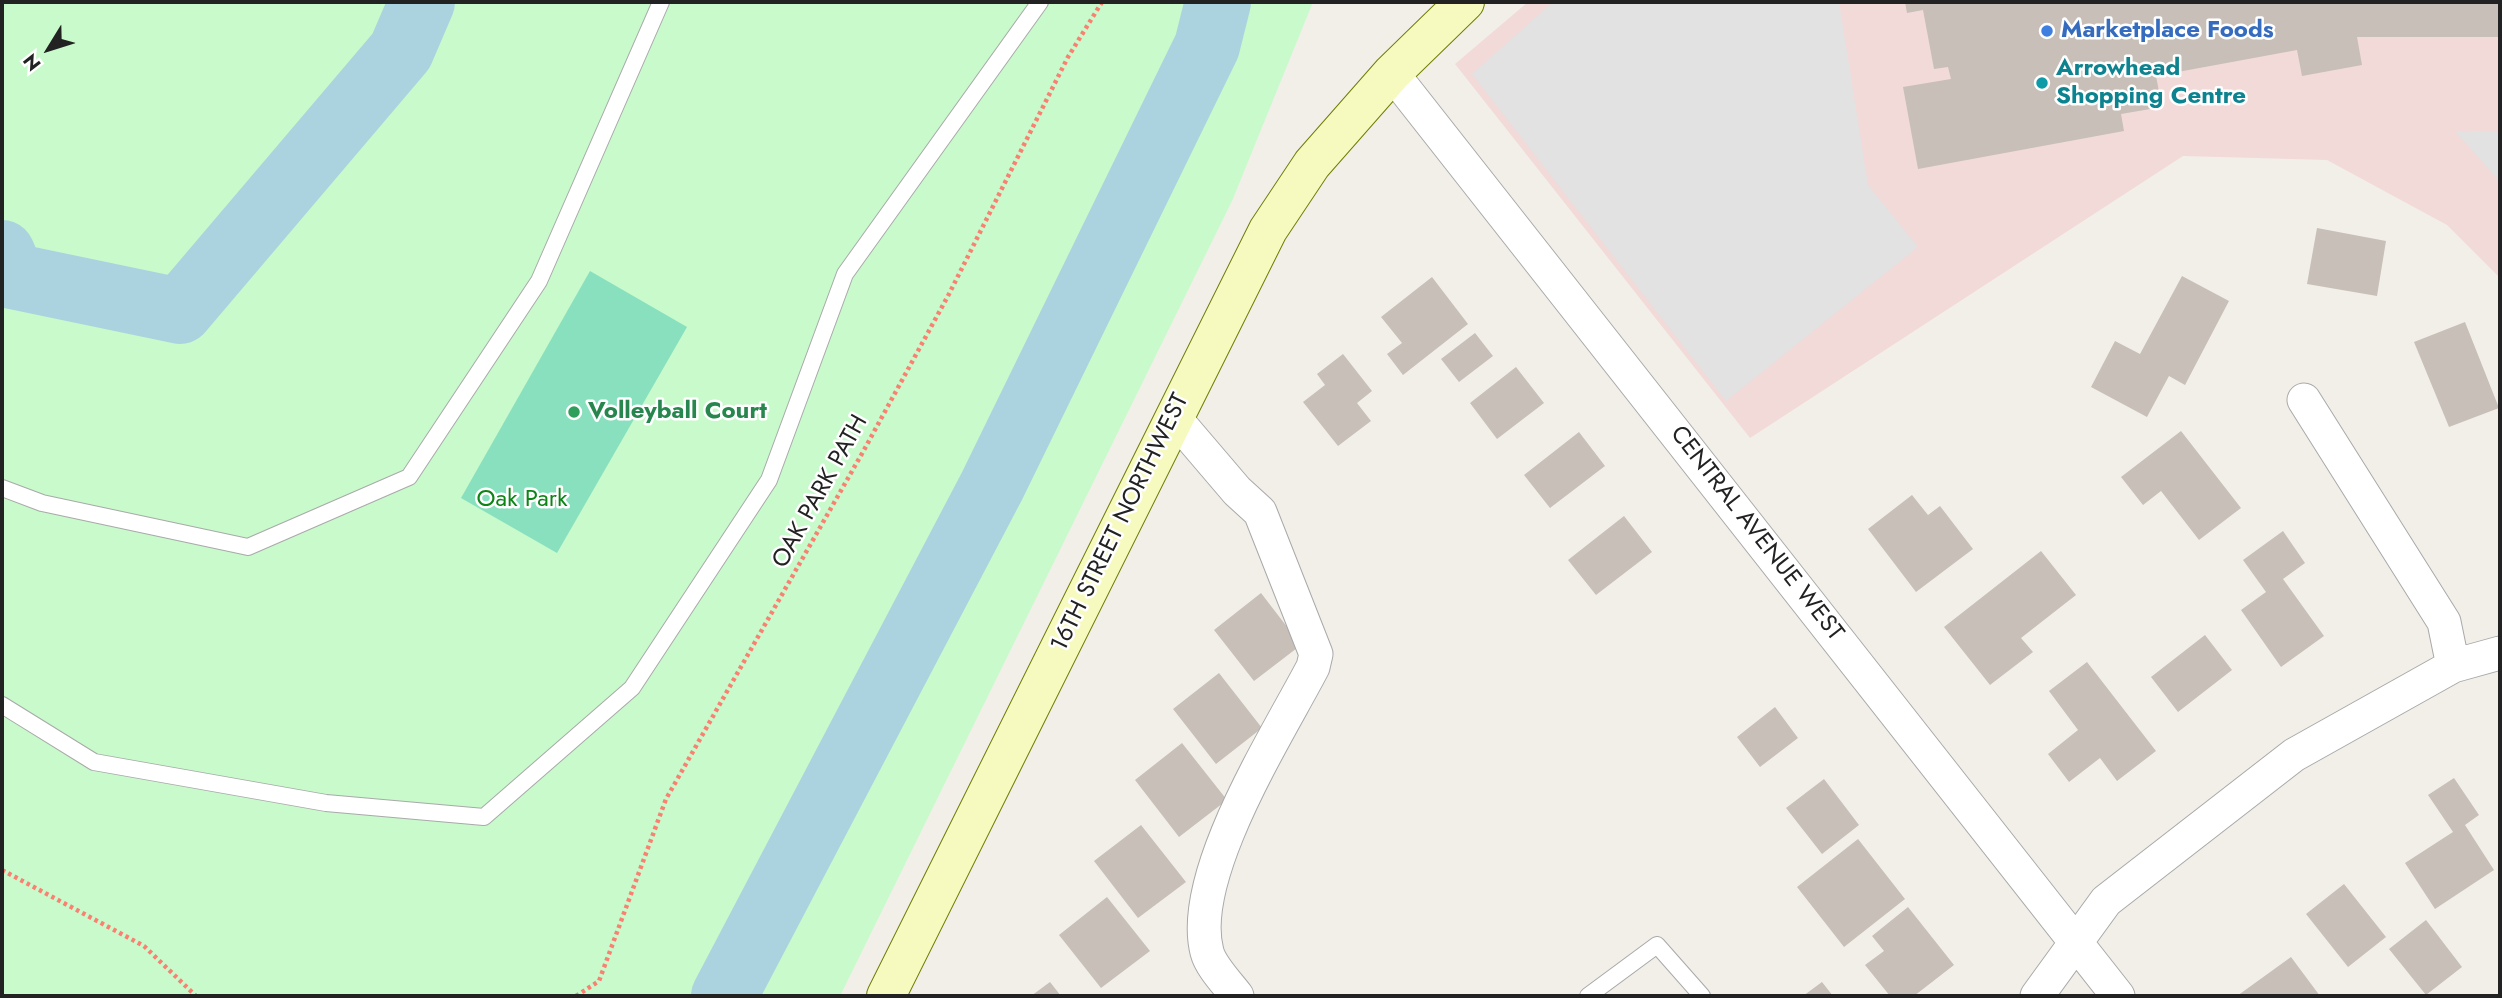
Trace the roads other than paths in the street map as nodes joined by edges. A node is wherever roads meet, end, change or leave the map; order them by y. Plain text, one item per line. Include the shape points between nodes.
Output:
1 (661, 2) edge
2 (1040, 2) edge
3 (1465, 2) edge
4 (1392, 73) junction
5 (2304, 400) dead end
6 (1173, 416) junction
7 (2, 488) edge
8 (2500, 653) edge
9 (2453, 666) junction
10 (2, 705) edge
11 (2074, 941) junction
12 (886, 996) edge
13 (1237, 996) edge
14 (1588, 996) edge
15 (1702, 996) edge
16 (2037, 996) edge
17 (2118, 996) edge

1 - 7 lane via 539,281 409,477 248,547 42,503
2 - 10 lane via 845,274 769,480 632,688 484,817 326,803 94,762
3 - 4 street, 16TH STREET NORTHWEST
4 - 6 street, 16TH STREET NORTHWEST via 1312,164 1269,230
4 - 11 street, CENTRAL AVENUE WEST
5 - 9 street via 2444,622
6 - 12 street, 16TH STREET NORTHWEST
6 - 13 street via 1260,512 1316,654 1222,842 1204,905 1207,954
8 - 9 street
9 - 11 street via 2294,755 2106,901
11 - 16 street
11 - 17 street, CENTRAL AVENUE WEST
14 - 15 lane via 1657,945

